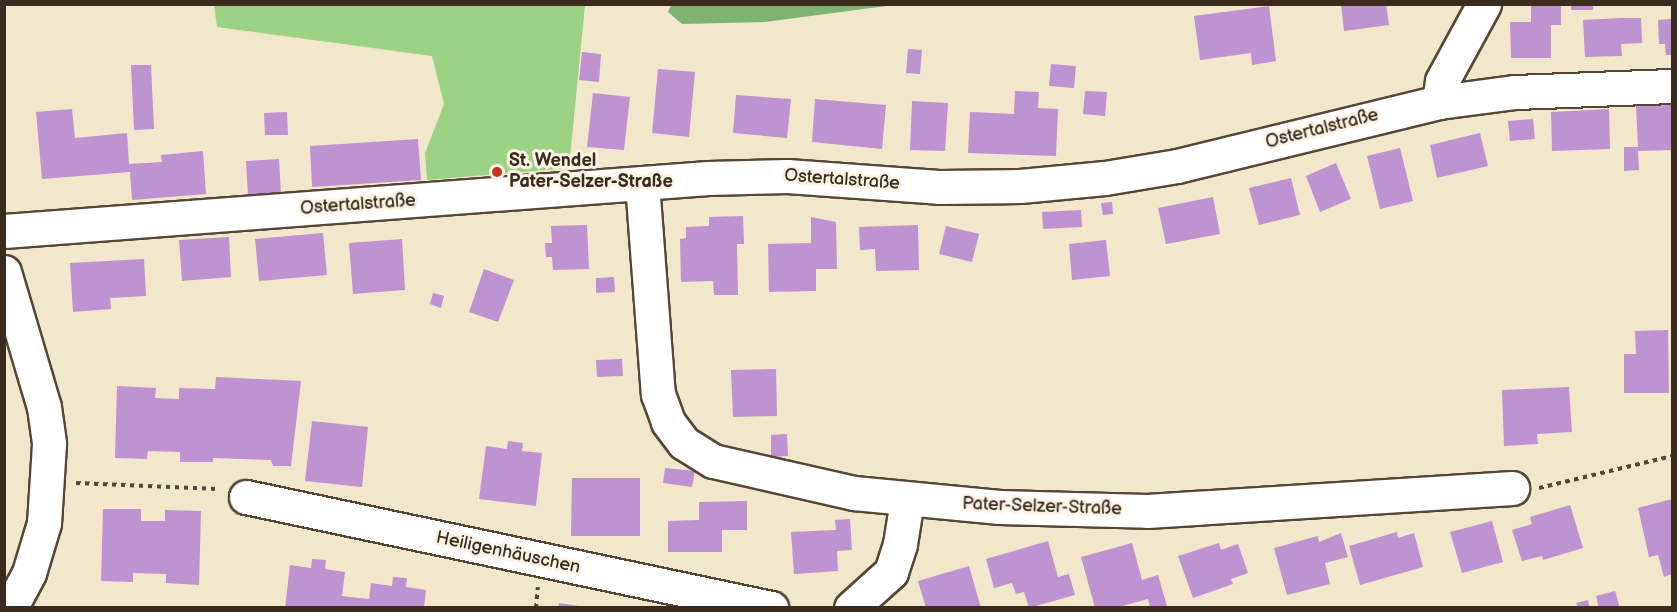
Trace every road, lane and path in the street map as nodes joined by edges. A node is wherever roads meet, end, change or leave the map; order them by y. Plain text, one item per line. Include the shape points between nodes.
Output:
1 (1484, 4) edge
2 (1672, 86) edge
3 (1439, 102) junction
4 (642, 183) junction
5 (4, 231) edge
6 (4, 272) edge
7 (1672, 456) edge
8 (49, 479) junction
9 (1512, 488) joint
10 (246, 497) joint
11 (907, 500) junction
12 (10, 608) edge
13 (771, 608) edge
14 (851, 608) edge

1 - 3 street via 1446,72
2 - 3 street, Ostertalstraße via 1515,92
3 - 4 street, Ostertalstraße via 1178,166 1105,178 1020,186 939,187 787,176
4 - 5 street, Ostertalstraße
4 - 11 street, Pater-Selzer-Straße via 658,394 668,422 684,443 713,461 765,475
6 - 8 street via 44,406
7 - 9 path via 1526,491
8 - 10 path via 213,488
8 - 12 street via 44,523 29,573
9 - 11 street, Pater-Selzer-Straße via 1147,511
10 - 13 street, Heiligenhäuschen
11 - 14 street via 891,572

